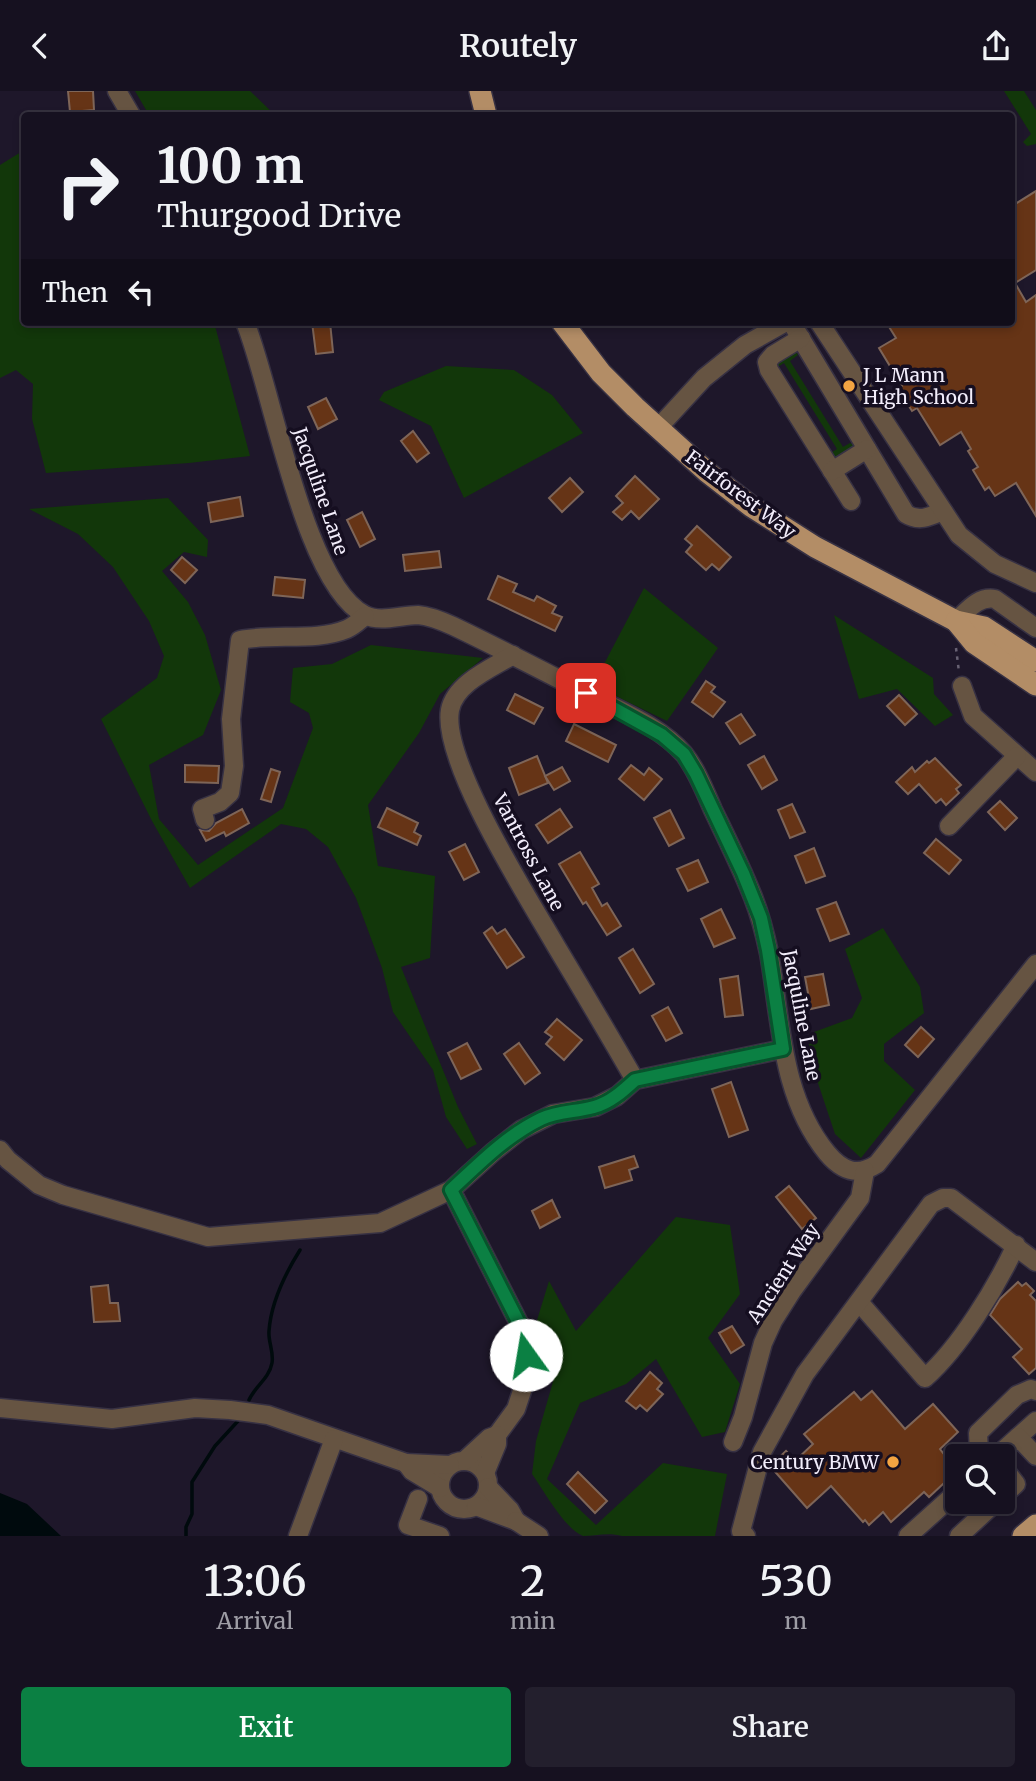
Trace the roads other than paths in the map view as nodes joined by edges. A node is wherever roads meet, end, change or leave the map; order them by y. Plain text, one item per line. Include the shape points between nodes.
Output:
1 (117, 91) edge
2 (480, 91) edge
3 (129, 112) edge
4 (485, 112) edge
5 (246, 326) edge
6 (565, 326) edge
7 (781, 326) edge
8 (792, 326) edge
9 (822, 326) edge
10 (801, 338) junction
11 (658, 428) junction
12 (867, 449) junction
13 (832, 471) junction
14 (851, 501) dead end
15 (943, 511) junction
16 (1036, 583) edge
17 (365, 616) junction
18 (956, 621) junction
19 (1036, 628) edge
20 (513, 655) junction
21 (1036, 661) edge
22 (1036, 685) edge
23 (962, 686) dead end
24 (1017, 756) junction
25 (1036, 772) edge
26 (205, 820) dead end
27 (949, 826) dead end
28 (1036, 964) edge
29 (783, 1049) junction
30 (635, 1080) junction
31 (3, 1159) edge
32 (865, 1171) junction
33 (451, 1190) junction
34 (1016, 1245) junction
35 (1036, 1262) edge
36 (859, 1302) junction
37 (1036, 1391) edge
38 (0, 1408) edge
39 (1036, 1421) edge
40 (497, 1435) junction
41 (1018, 1437) junction
42 (334, 1439) junction
43 (733, 1442) dead end
44 (979, 1444) edge
45 (1010, 1444) edge
46 (1036, 1455) edge
47 (406, 1463) junction
48 (457, 1463) junction
49 (487, 1480) junction
50 (440, 1488) junction
51 (418, 1499) dead end
52 (945, 1503) edge
53 (476, 1506) junction
54 (983, 1514) edge
55 (516, 1521) junction
56 (1036, 1525) edge
57 (298, 1536) edge
58 (440, 1536) edge
59 (539, 1536) edge
60 (746, 1536) edge
61 (908, 1536) edge
62 (959, 1536) edge
63 (1023, 1536) edge

1 - 3 street
2 - 4 main road
5 - 17 street, Jacquline Lane via 309,533 341,593
6 - 11 main road, Fairforest Way via 601,373
7 - 11 street via 745,345 704,378
8 - 10 street
9 - 15 street
10 - 12 street
10 - 13 street via 773,355 769,370
11 - 18 main road, Fairforest Way via 779,526
12 - 13 street
12 - 15 street via 906,513 915,519
13 - 14 street
15 - 16 street via 959,535 995,564
17 - 20 street, Jacquline Lane via 429,616
17 - 26 street via 350,628 329,635 240,640 231,719 234,766 230,793 202,810
18 - 19 street via 987,598
18 - 21 main road, Fairforest Way via 984,627
18 - 22 main road, Fairforest Way via 974,643
20 - 29 street, Jacquline Lane via 651,728 684,754 761,918
20 - 30 street, Vantross Lane via 468,684 453,701 450,726 456,749 491,833
23 - 24 street via 974,716
24 - 25 street
24 - 27 street
28 - 32 street via 891,1148
29 - 30 street
29 - 32 street, Jacquline Lane via 799,1104 818,1142 841,1167
30 - 33 street via 595,1107 554,1114 521,1130
31 - 33 street via 39,1185 63,1195 208,1237 380,1223
32 - 43 street, Ancient Way via 860,1198 773,1321
33 - 40 street via 525,1335 527,1376 516,1409
34 - 35 street
34 - 36 street via 951,1198 943,1198 931,1204
34 - 36 street via 970,1322 925,1378
36 - 60 street via 805,1374 762,1452 741,1531
37 - 44 street via 1017,1395 978,1433
38 - 42 street via 112,1419 195,1408 230,1410 268,1415
39 - 41 street
40 - 48 street
40 - 49 street
41 - 45 street
41 - 46 street
42 - 47 street
42 - 57 street
47 - 48 street
47 - 50 street
48 - 49 street via 478,1465
48 - 50 street via 441,1477
49 - 53 street via 486,1495
49 - 55 street
50 - 53 street via 450,1505
51 - 58 street via 408,1525
52 - 61 street
53 - 55 street
54 - 62 street
55 - 59 street
56 - 63 main road

